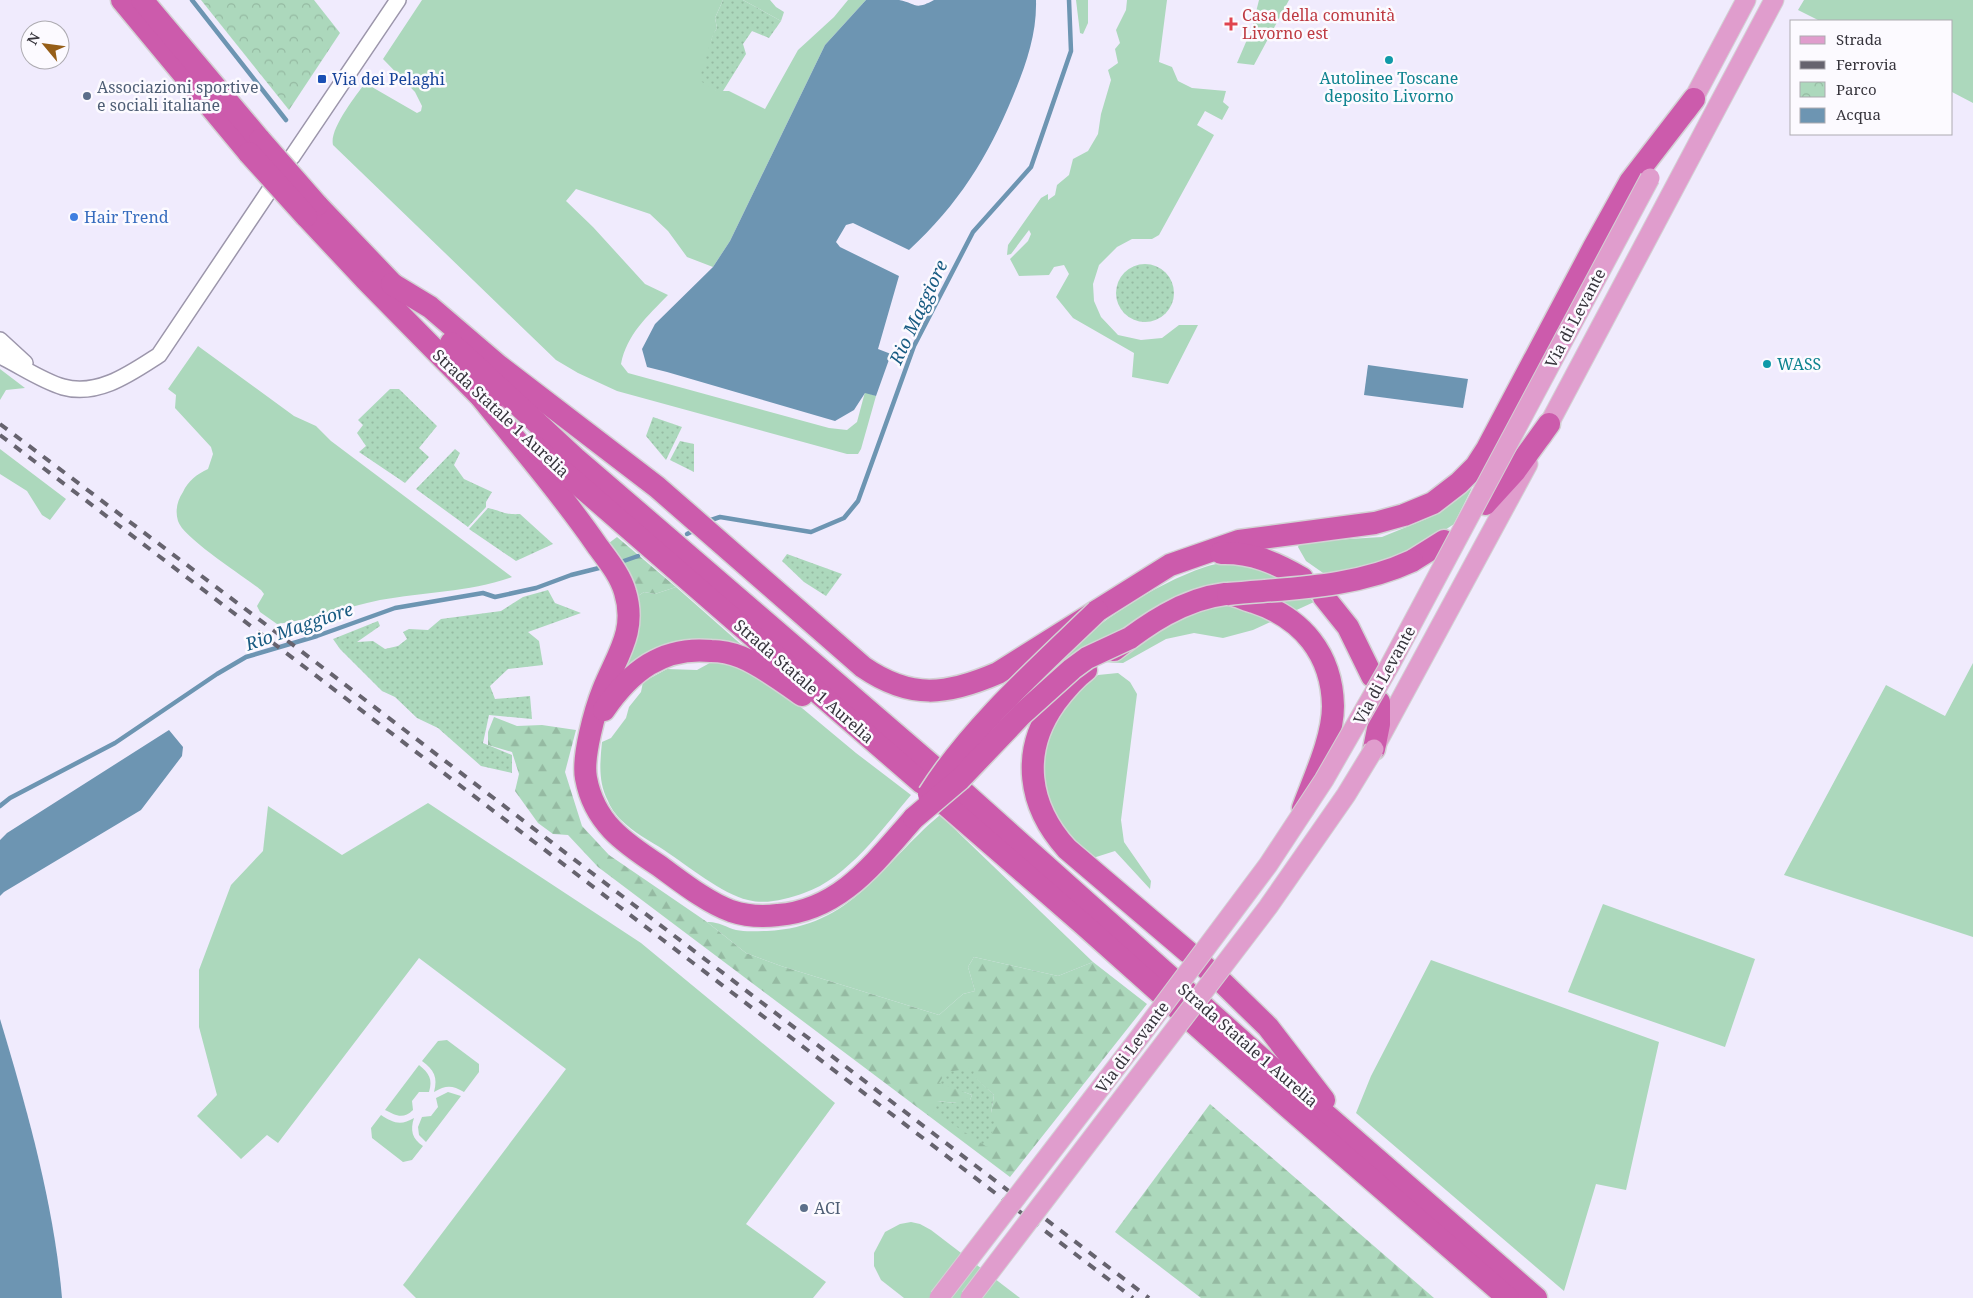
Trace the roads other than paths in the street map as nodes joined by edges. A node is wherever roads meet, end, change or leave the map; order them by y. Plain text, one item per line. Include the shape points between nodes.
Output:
1 (122, 0) edge
2 (142, 0) edge
3 (398, 0) edge
4 (1746, 0) edge
5 (1774, 0) edge
6 (1694, 99) junction
7 (255, 146) junction
8 (292, 158) dead end
9 (269, 191) dead end
10 (311, 210) junction
11 (392, 284) junction
12 (0, 340) edge
13 (0, 356) edge
14 (37, 374) junction
15 (481, 397) junction
16 (1549, 424) junction
17 (1485, 504) dead end
18 (1444, 541) dead end
19 (1204, 553) junction
20 (1302, 578) dead end
21 (1228, 594) junction
22 (1324, 597) dead end
23 (1097, 611) junction
24 (1130, 638) junction
25 (1372, 676) dead end
26 (1379, 702) dead end
27 (592, 728) junction
28 (1374, 748) junction
29 (895, 759) junction
30 (914, 818) junction
31 (1300, 818) junction
32 (1188, 952) dead end
33 (1223, 983) dead end
34 (1351, 1135) junction
35 (939, 1298) edge
36 (970, 1298) edge
37 (1508, 1298) edge
38 (1536, 1298) edge

1 - 7 highway, Strada Statale 1 Aurelia
2 - 7 highway, Strada Statale 1 Aurelia
3 - 8 street
4 - 6 main road, Via di Levante
5 - 16 main road, Via di Levante
6 - 19 highway via 1630,182 1487,449 1460,483 1433,503 1404,515 1356,526 1238,541
6 - 31 main road, Via di Levante, bridge via 1390,665
7 - 10 highway, Strada Statale 1 Aurelia, bridge
9 - 14 street via 159,355 121,378 90,388 72,389
10 - 11 highway, Strada Statale 1 Aurelia
10 - 15 highway, Strada Statale 1 Aurelia via 371,286
11 - 23 highway, bridge via 430,307 499,366 657,486 870,672 897,685 939,691 977,682 998,673
11 - 29 highway, Strada Statale 1 Aurelia via 481,372 928,776
12 - 14 street
13 - 14 street
15 - 27 highway via 587,531 624,588 630,612 628,633 602,691
15 - 29 highway, Strada Statale 1 Aurelia via 596,502
16 - 17 highway via 1515,471
16 - 28 main road, Via di Levante
18 - 21 highway, bridge via 1412,562 1384,573 1346,582
19 - 20 highway via 1264,558
19 - 23 highway via 1164,568
21 - 24 highway via 1182,606
21 - 31 highway, bridge via 1261,604 1293,621 1312,641 1326,667 1331,685 1332,716 1321,760
22 - 25 highway via 1348,627
23 - 30 highway, bridge via 998,709 934,785
24 - 30 highway, bridge via 1087,658 1072,669
24 - 32 highway, bridge via 1080,674 1046,716 1034,749 1034,786 1044,818 1058,839
26 - 28 highway
27 - 29 highway via 625,683 650,663 679,652 716,651 741,657 760,667
27 - 30 highway via 585,763 586,778 591,798 608,827 624,842 720,907 738,914 787,915 824,904 849,887
28 - 36 main road, Via di Levante, bridge via 1346,796 1268,907
31 - 35 main road, Via di Levante, bridge via 1138,1039
33 - 34 highway via 1268,1027
34 - 37 highway, Strada Statale 1 Aurelia via 953,798 1083,924
34 - 38 highway, Strada Statale 1 Aurelia

